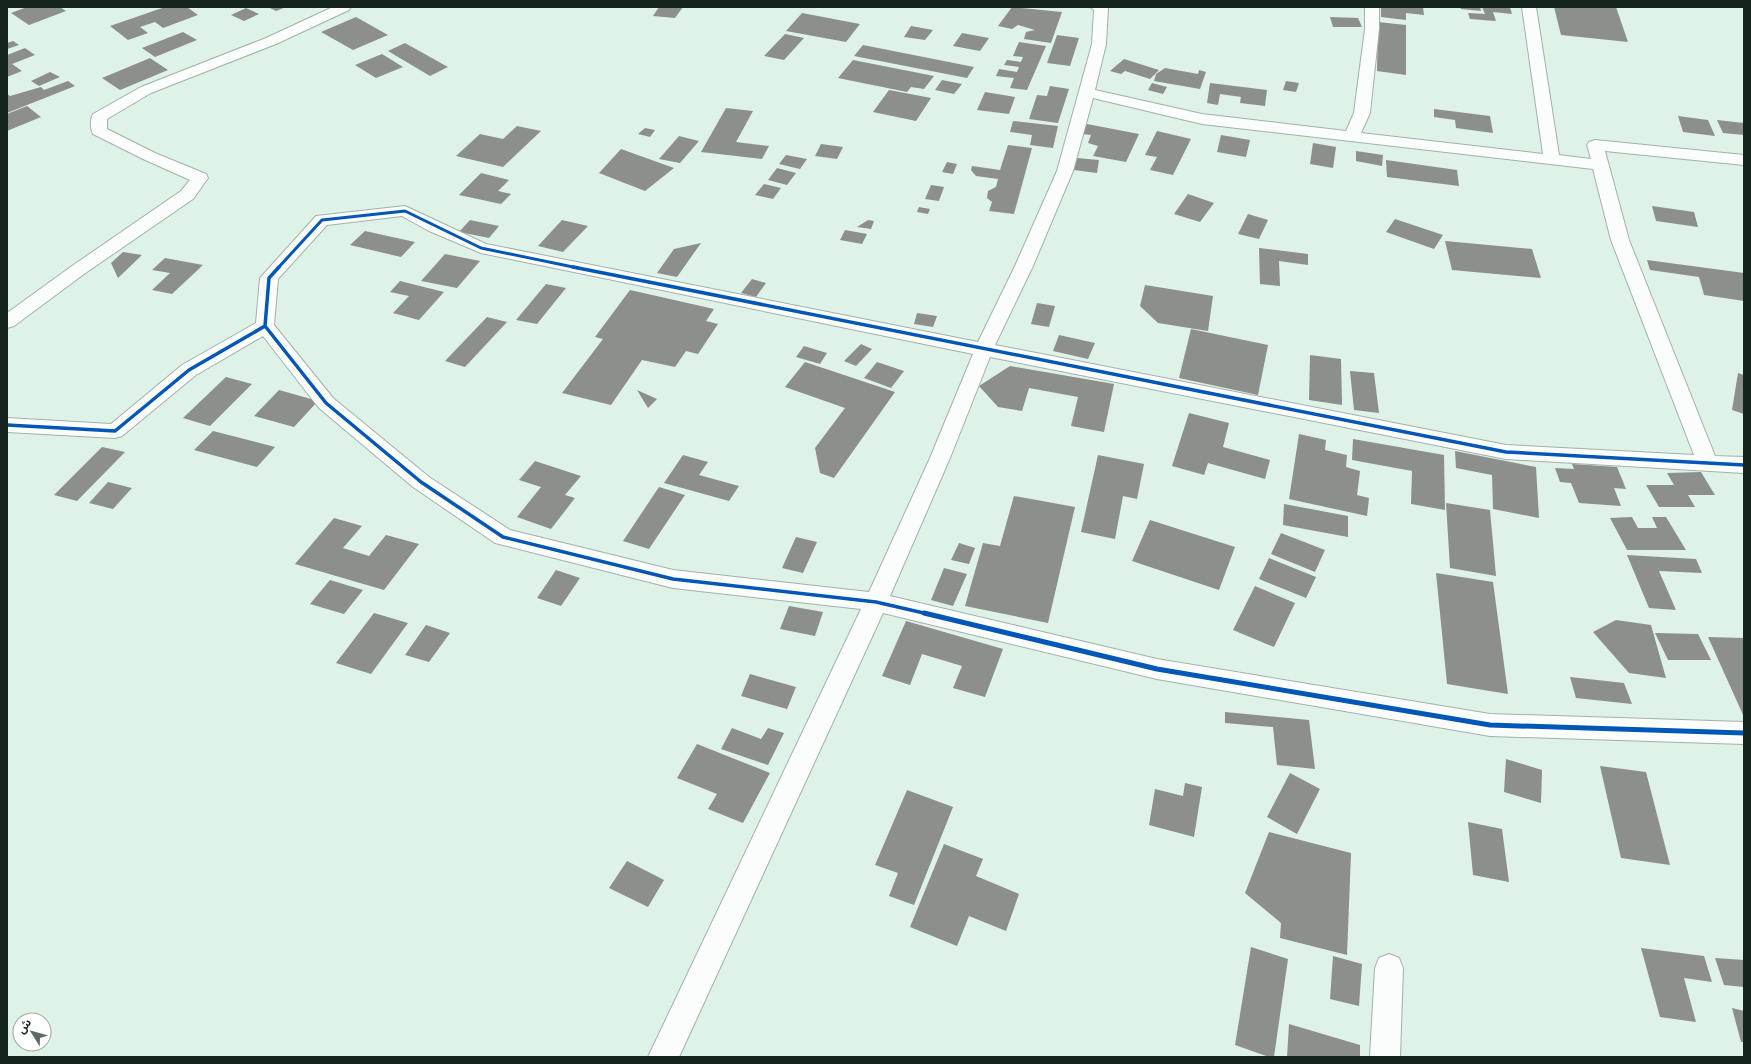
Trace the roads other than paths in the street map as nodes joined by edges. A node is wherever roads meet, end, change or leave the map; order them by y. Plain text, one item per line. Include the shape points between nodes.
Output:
1 (344, 7) edge
2 (1097, 7) edge
3 (1372, 7) edge
4 (1529, 7) edge
5 (1087, 92) junction
6 (1351, 137) junction
7 (1552, 160) junction
8 (1744, 160) edge
9 (1600, 165) junction
10 (7, 322) edge
11 (266, 326) junction
12 (984, 349) junction
13 (7, 425) edge
14 (1706, 462) junction
15 (1744, 465) edge
16 (876, 602) junction
17 (1744, 733) edge
18 (1389, 968) dead end
19 (663, 1057) edge
20 (1385, 1057) edge

1 - 10 street via 271,41 146,90 99,116 99,131 200,178 187,195
2 - 5 street via 1101,8 1099,44
3 - 6 street via 1372,29 1362,113
4 - 7 street
5 - 6 street via 1202,119
5 - 12 street via 1065,171 1024,266
6 - 7 street
7 - 9 street
8 - 9 street via 1595,145
9 - 14 street via 1620,240
11 - 12 street via 269,278 322,220 405,211 481,248
11 - 13 street via 189,370 115,431
11 - 16 street via 326,403 421,482 503,537 674,578
12 - 14 street via 1506,452
12 - 16 street via 940,458
14 - 15 street
16 - 17 street via 1157,669 1490,725
16 - 19 street
18 - 20 street

